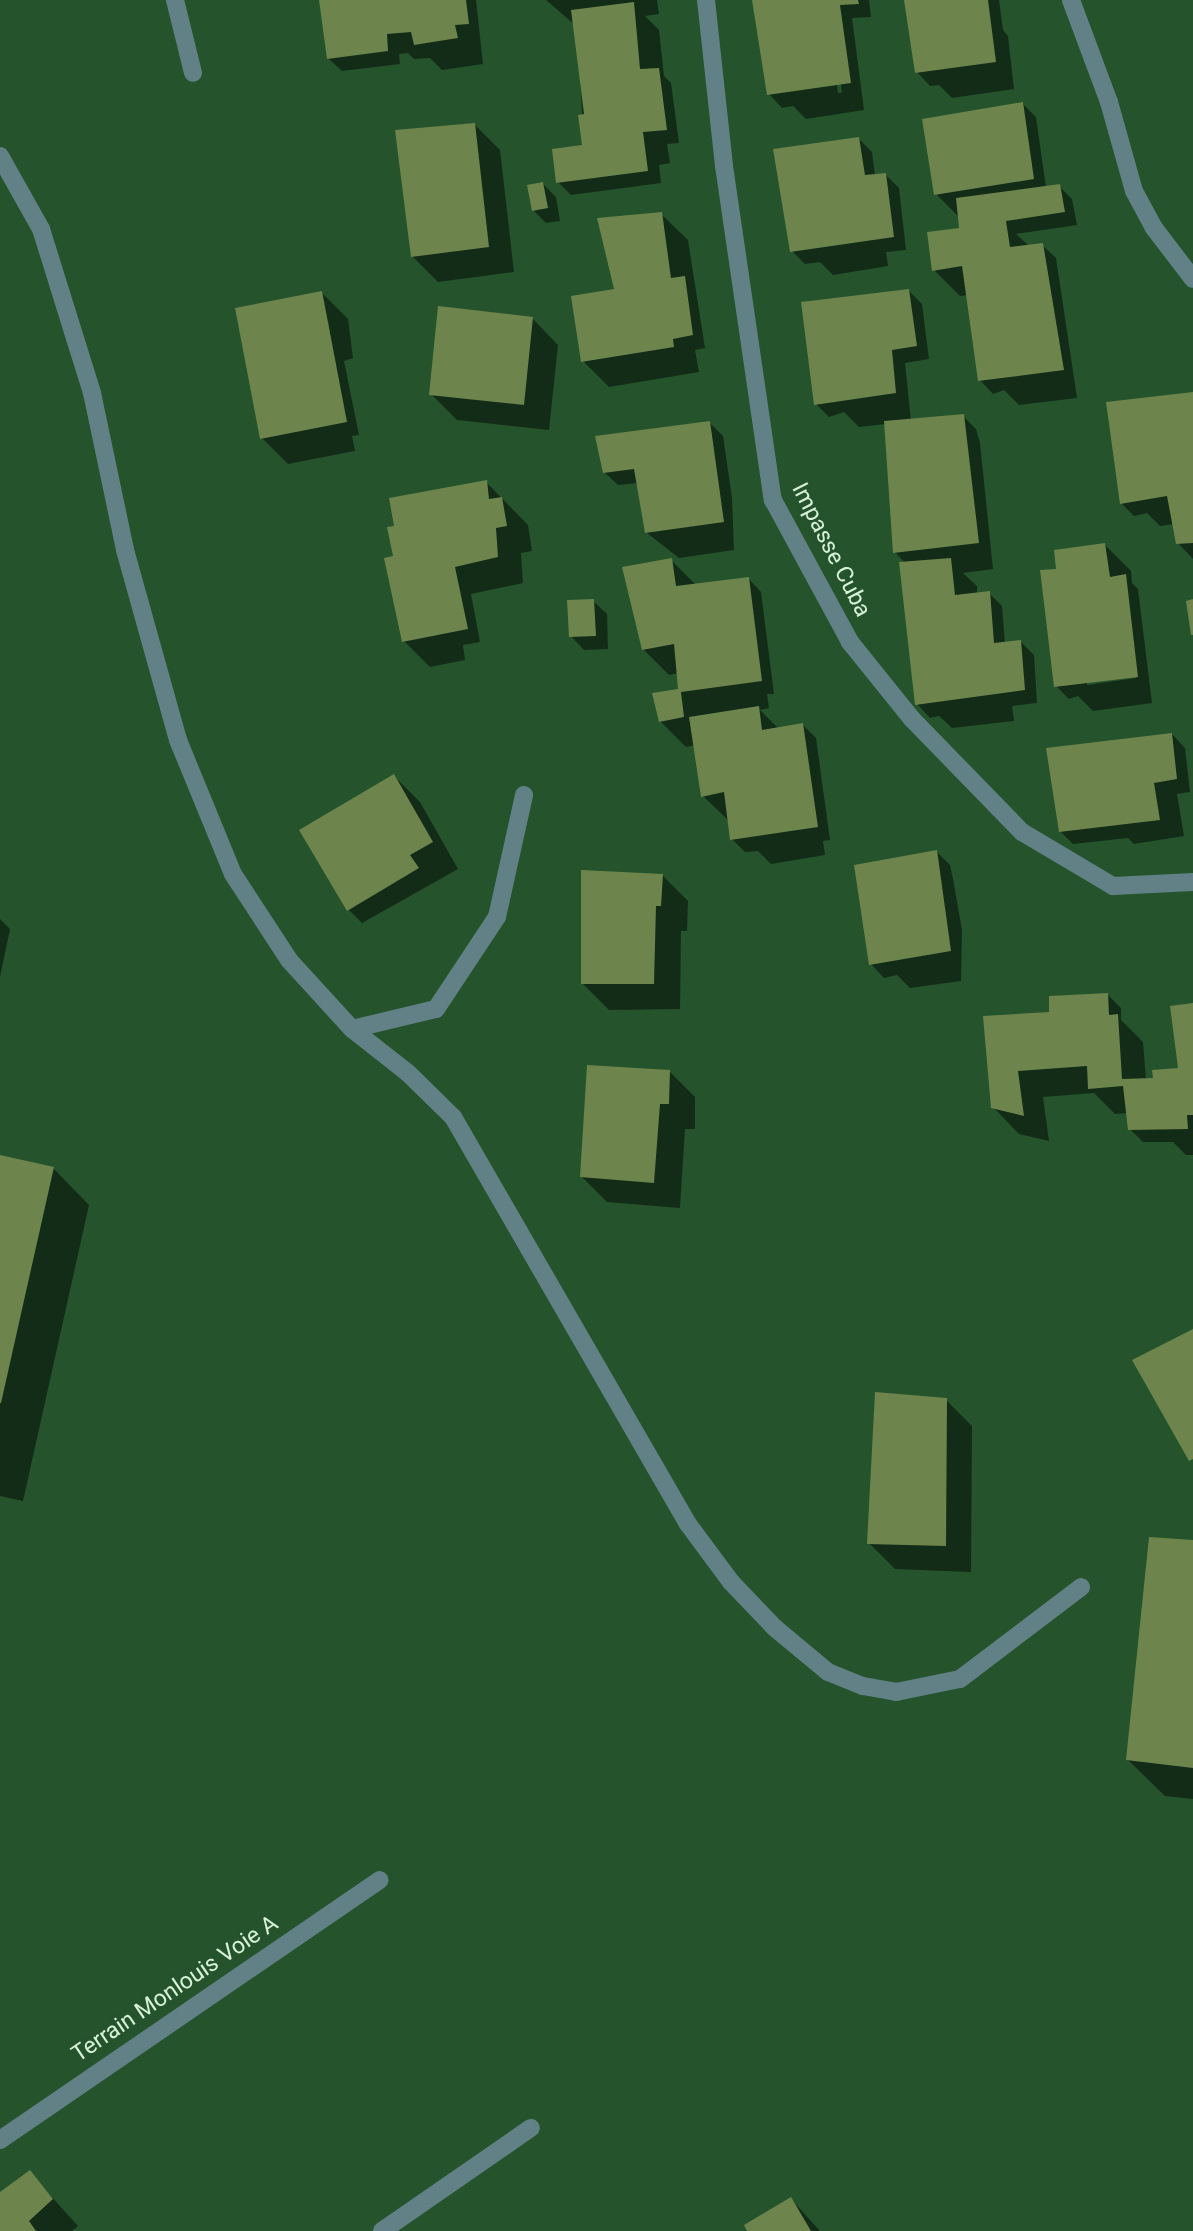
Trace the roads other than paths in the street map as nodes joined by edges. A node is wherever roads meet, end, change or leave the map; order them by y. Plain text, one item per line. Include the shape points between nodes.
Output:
1 (174, 0) edge
2 (706, 0) edge
3 (1071, 0) edge
4 (193, 73) dead end
5 (0, 156) edge
6 (1193, 279) edge
7 (524, 796) dead end
8 (1193, 882) edge
9 (352, 1029) junction
10 (1081, 1587) dead end
11 (380, 1880) dead end
12 (531, 2128) dead end
13 (0, 2140) edge
14 (382, 2231) edge

1 - 4 street
2 - 8 street, Impasse Cuba via 724,166 773,500 837,618 912,719 1023,832 1113,886
3 - 6 street via 1109,102 1134,191 1161,239
5 - 9 street via 41,229 92,393 125,550 178,740 233,874 289,960
7 - 9 street via 497,917 436,1009
9 - 10 street via 408,1073 453,1117 688,1524 731,1582 775,1628 828,1672 863,1686 896,1692 960,1679
11 - 13 street, Terrain Monlouis Voie A
12 - 14 street

